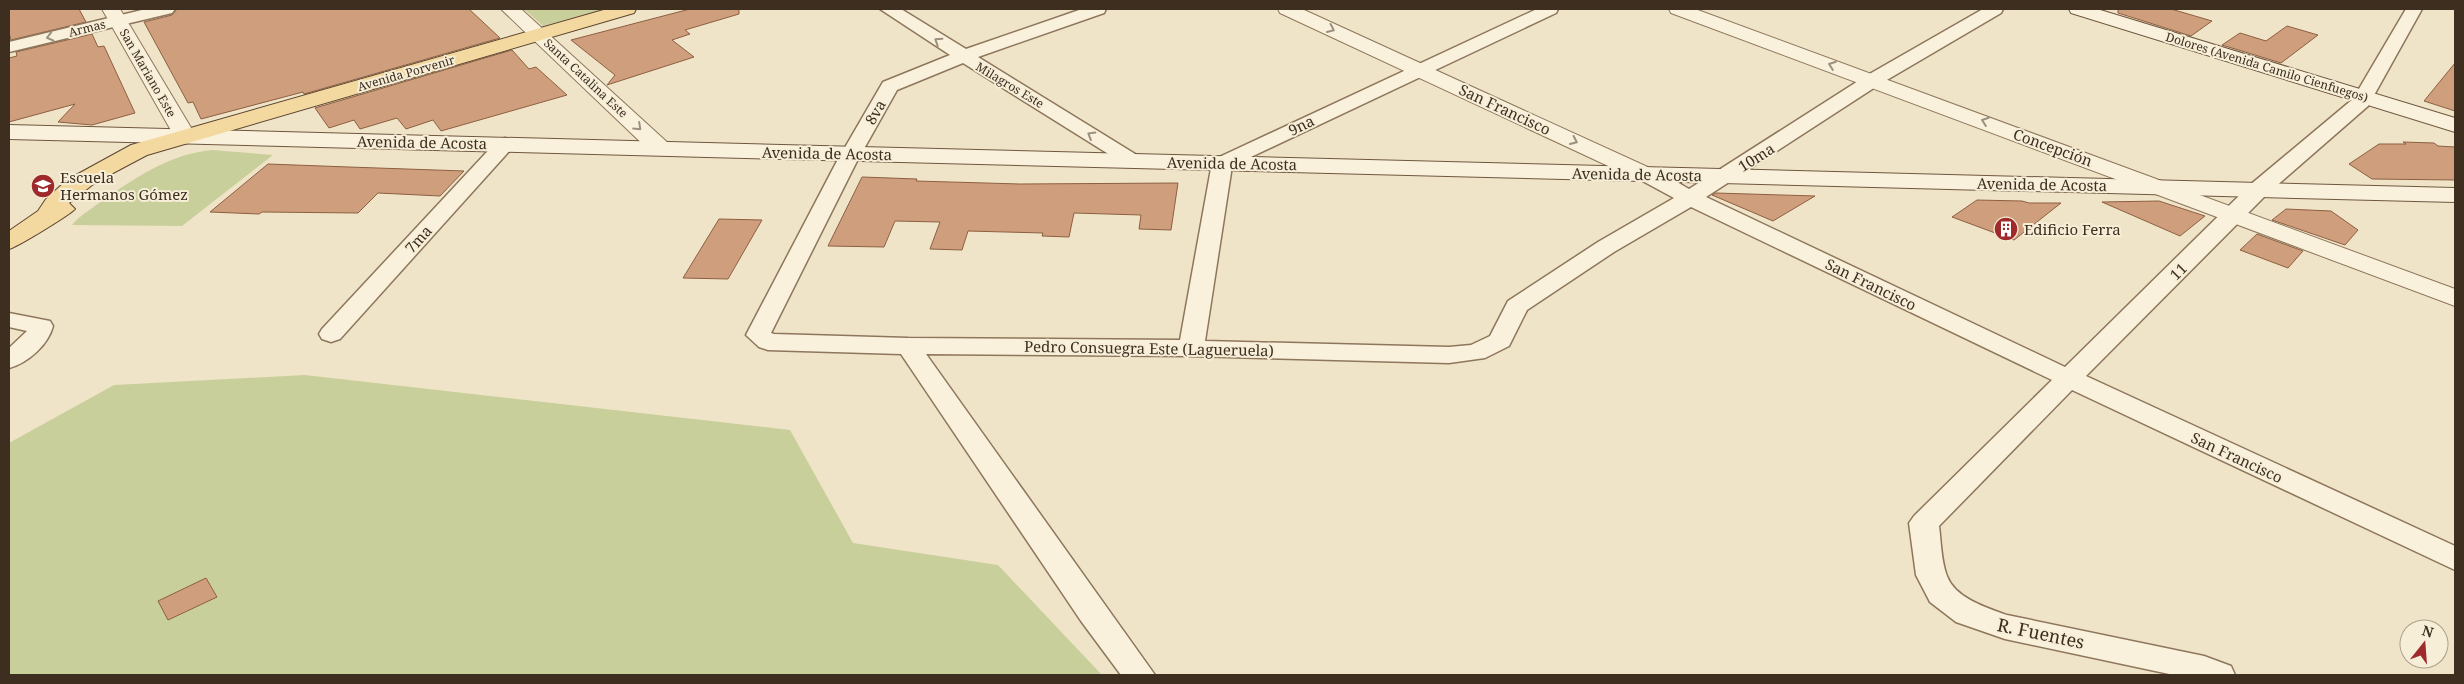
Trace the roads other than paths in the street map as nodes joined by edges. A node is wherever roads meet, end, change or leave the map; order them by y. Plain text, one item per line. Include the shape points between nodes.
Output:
1 (166, 9) edge
2 (510, 9) edge
3 (627, 9) edge
4 (889, 9) edge
5 (1098, 9) edge
6 (1286, 9) edge
7 (1550, 9) edge
8 (1678, 9) edge
9 (1995, 9) edge
10 (2078, 9) edge
11 (2414, 9) edge
12 (114, 14) edge
13 (539, 34) junction
14 (9, 47) edge
15 (963, 56) junction
16 (1418, 69) junction
17 (1873, 80) junction
18 (2365, 97) junction
19 (2455, 126) edge
20 (9, 132) edge
21 (185, 136) junction
22 (505, 144) junction
23 (660, 148) junction
24 (852, 153) junction
25 (1133, 161) junction
26 (1222, 163) junction
27 (1644, 174) junction
28 (1722, 176) junction
29 (2162, 187) junction
30 (2258, 190) junction
31 (2455, 195) edge
32 (1690, 198) junction
33 (2233, 216) junction
34 (9, 242) edge
35 (2455, 298) edge
36 (1517, 306) joint
37 (9, 320) edge
38 (331, 334) dead end
39 (758, 335) joint
40 (908, 346) junction
41 (1191, 348) junction
42 (9, 360) edge
43 (2070, 379) junction
44 (1924, 523) joint
45 (2455, 559) edge
46 (1139, 675) edge
47 (2219, 675) edge

1 - 12 street, Armas
2 - 13 main road, Santa Catalina Este
3 - 13 main road, Avenida Porvenir
15 -> 4 street, Milagros Este
5 - 15 street, 8va
6 -> 16 main road, San Francisco
7 - 16 street, 9na
17 -> 8 main road, Concepción
9 - 17 street, 10ma
10 - 18 main road, Dolores (Avenida Camilo Cienfuegos)
11 - 18 street, 11
12 -> 14 street, Armas
12 - 21 main road, San Mariano Este
13 - 21 main road, Avenida Porvenir
13 -> 23 main road, Santa Catalina Este
15 - 24 street, 8va via 890,86
25 -> 15 street, Milagros Este
16 - 26 street, 9na
16 -> 27 main road, San Francisco
17 - 28 street, 10ma
29 -> 17 main road, Concepción
18 - 19 main road, Dolores (Avenida Camilo Cienfuegos)
18 - 30 street, 11
20 - 21 main road, Avenida de Acosta
21 - 22 main road, Avenida de Acosta
21 - 34 main road, Avenida Porvenir via 77,203 47,216
22 - 23 main road, Avenida de Acosta
22 - 38 street, 7ma
23 - 24 main road, Avenida de Acosta
24 - 25 main road, Avenida de Acosta
24 - 39 street, 8va
25 - 26 main road, Avenida de Acosta
26 - 27 main road, Avenida de Acosta
26 - 41 street
27 - 28 main road, Avenida de Acosta
27 - 32 street, San Francisco
28 - 29 main road, Avenida de Acosta
28 - 32 street, 10ma
29 - 30 main road, Avenida de Acosta
29 - 33 main road, Concepción
30 - 31 main road, Avenida de Acosta
30 - 33 street, 11
32 - 36 street, 10ma via 1606,247
32 - 43 street, San Francisco
33 - 35 main road, Concepción
33 - 43 street, 11
36 - 41 street, Pedro Consuegra Este (Lagueruela) via 1500,341 1476,352 1449,355
37 - 42 street via 41,326 38,337
39 - 40 street, Pedro Consuegra Este (Lagueruela) via 768,342
40 - 41 street, Pedro Consuegra Este (Lagueruela)
40 - 46 street
43 - 44 street, 11
43 - 45 street, San Francisco
44 - 47 street, R. Fuentes via 1931,574 1941,594 1967,613 2005,627 2061,636

